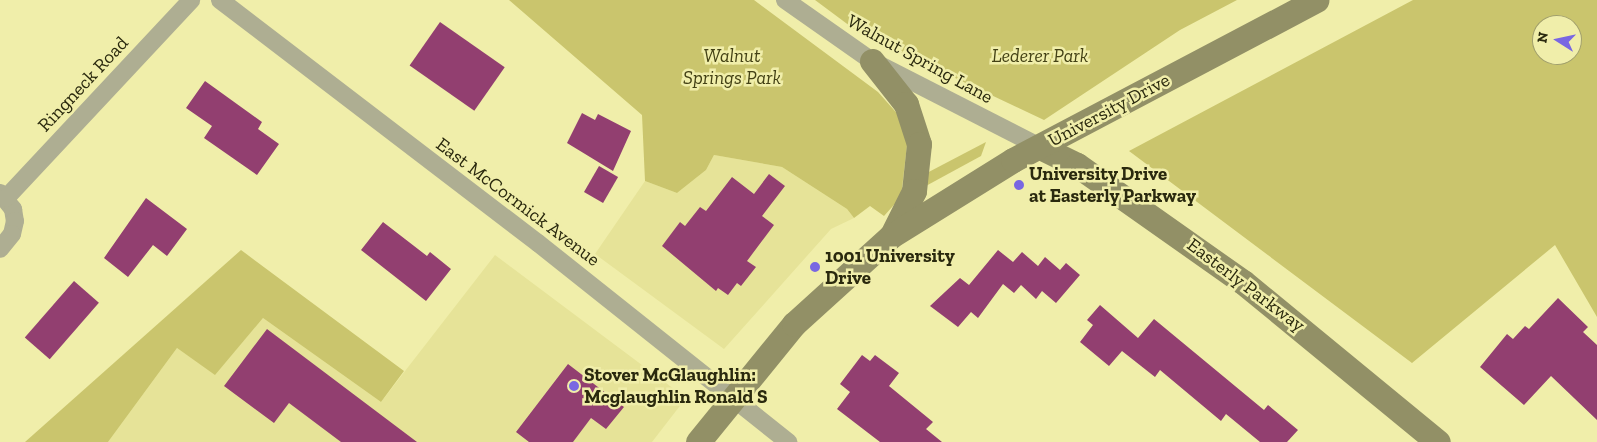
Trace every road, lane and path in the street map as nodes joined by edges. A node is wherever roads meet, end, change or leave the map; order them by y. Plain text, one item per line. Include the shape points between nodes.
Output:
1 (191, 0) edge
2 (220, 0) edge
3 (785, 0) edge
4 (1316, 0) edge
5 (872, 61) junction
6 (1040, 147) junction
7 (3, 195) edge
8 (891, 236) junction
9 (0, 248) edge
10 (732, 397) junction
11 (698, 442) edge
12 (788, 442) edge
13 (1438, 442) edge

1 - 7 street, Ringneck Road
2 - 10 street, East McCormick Avenue
3 - 5 street, Walnut Spring Lane
4 - 6 main road, University Drive
5 - 6 street, Walnut Spring Lane
5 - 8 main road via 906,104 919,144 914,191
6 - 8 main road, University Drive via 953,194
6 - 13 main road, Easterly Parkway via 1077,165 1243,282
7 - 9 street, Ringneck Road via 15,221 12,234
8 - 10 main road, University Drive via 794,324
10 - 11 main road, University Drive
10 - 12 street, East McCormick Avenue

